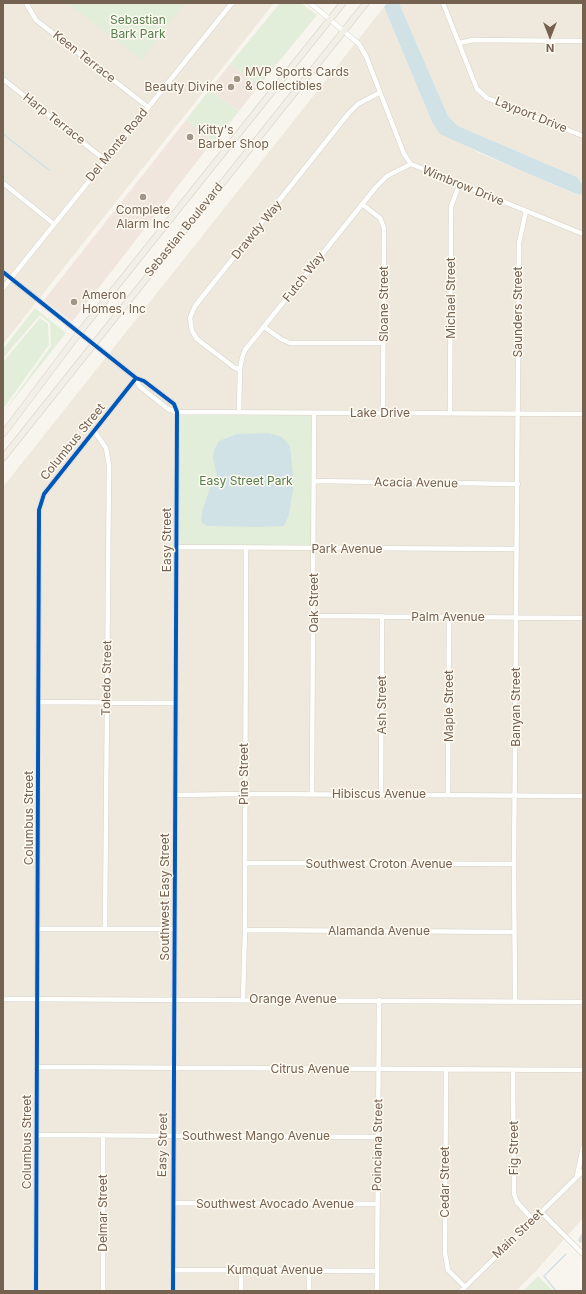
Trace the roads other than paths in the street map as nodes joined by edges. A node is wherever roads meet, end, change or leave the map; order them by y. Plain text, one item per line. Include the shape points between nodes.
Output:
1 (26, 3) edge
2 (232, 3) edge
3 (310, 3) edge
4 (343, 3) edge
5 (366, 3) edge
6 (443, 3) edge
7 (330, 19) junction
8 (344, 31) junction
9 (583, 41) edge
10 (460, 43) junction
11 (3, 79) edge
12 (380, 93) junction
13 (148, 107) junction
14 (583, 136) edge
15 (105, 160) junction
16 (410, 164) junction
17 (3, 183) edge
18 (459, 185) junction
19 (362, 204) junction
20 (526, 212) junction
21 (54, 224) junction
22 (583, 234) edge
23 (3, 272) edge
24 (11, 279) junction
25 (3, 288) edge
26 (264, 327) junction
27 (79, 333) junction
28 (383, 343) junction
29 (93, 345) junction
30 (240, 369) junction
31 (136, 378) junction
32 (177, 412) junction
33 (239, 412) junction
34 (314, 413) junction
35 (383, 413) junction
36 (450, 413) junction
37 (518, 414) junction
38 (583, 414) edge
39 (95, 432) junction
40 (3, 434) edge
41 (3, 458) edge
42 (315, 482) junction
43 (518, 484) junction
44 (177, 547) junction
45 (246, 549) junction
46 (314, 549) junction
47 (517, 549) junction
48 (314, 616) junction
49 (382, 616) junction
50 (516, 617) junction
51 (449, 618) junction
52 (583, 618) edge
53 (40, 702) junction
54 (106, 703) junction
55 (175, 703) junction
56 (244, 794) junction
57 (312, 794) junction
58 (381, 794) junction
59 (175, 795) junction
60 (448, 795) junction
61 (516, 796) junction
62 (583, 796) edge
63 (245, 863) junction
64 (514, 864) junction
65 (38, 929) junction
66 (105, 929) junction
67 (174, 929) junction
68 (245, 930) junction
69 (514, 932) junction
70 (3, 998) edge
71 (38, 998) junction
72 (175, 998) junction
73 (243, 999) junction
74 (378, 1000) junction
75 (515, 1000) junction
76 (583, 1002) edge
77 (37, 1067) junction
78 (174, 1068) junction
79 (379, 1070) junction
80 (446, 1070) junction
81 (514, 1070) junction
82 (583, 1070) edge
83 (36, 1135) junction
84 (103, 1135) junction
85 (174, 1136) junction
86 (378, 1137) junction
87 (583, 1147) edge
88 (583, 1171) edge
89 (577, 1178) junction
90 (173, 1203) junction
91 (377, 1204) junction
92 (541, 1212) junction
93 (533, 1220) junction
94 (582, 1252) edge
95 (173, 1270) junction
96 (242, 1270) junction
97 (309, 1271) junction
98 (377, 1271) junction
99 (465, 1287) junction
100 (36, 1291) edge
101 (102, 1291) edge
102 (173, 1291) edge
103 (242, 1291) edge
104 (309, 1291) edge
105 (377, 1291) edge
106 (460, 1291) edge

1 - 13 street, Keen Terrace via 36,20
2 - 13 street, Del Monte Road
3 - 7 street, Wimbrow Drive
4 - 7 main road, Sebastian Boulevard
5 - 8 main road, Sebastian Boulevard
6 - 10 street, Layport Drive
7 - 8 street, Wimbrow Drive
7 - 27 main road, Sebastian Boulevard
8 - 12 street, Wimbrow Drive via 359,44
8 - 29 main road, Sebastian Boulevard
9 - 10 street via 473,40
10 - 14 street, Layport Drive via 477,89 487,98
11 - 15 street, Harp Terrace
12 - 16 street, Wimbrow Drive
12 - 30 street, Drawdy Way via 358,104 348,114 195,306 190,318 192,331 197,339 235,368
13 - 15 street, Del Monte Road
15 - 21 street, Del Monte Road
16 - 18 street, Wimbrow Drive
16 - 19 street, Futch Way via 387,176
17 - 21 street
18 - 20 street, Wimbrow Drive
18 - 36 street, Michael Street via 451,207
19 - 26 street, Futch Way
19 - 28 street, Sloane Street via 380,218 384,228
20 - 22 street, Wimbrow Drive
20 - 37 street, Saunders Street via 519,243
21 - 24 street, Del Monte Road
23 - 24 street
24 - 25 street, Del Monte Road
24 - 27 street
26 - 28 street via 290,343
26 - 30 street, Futch Way via 245,350
27 - 29 street
27 - 40 main road, Sebastian Boulevard
28 - 35 street, Sloane Street
29 - 31 street
29 - 41 main road, Sebastian Boulevard
30 - 33 street, Futch Way
31 - 32 street via 139,386 168,409
31 - 32 street via 144,380 174,404
31 - 39 street, Columbus Street
32 - 33 street, Lake Drive
32 - 44 street, Easy Street
33 - 34 street, Lake Drive
34 - 35 street, Lake Drive
34 - 42 street, Oak Street
35 - 36 street, Lake Drive
36 - 37 street, Lake Drive
37 - 38 street, Lake Drive
37 - 43 street, Banyan Street
39 - 53 street, Columbus Street via 44,494 39,510
39 - 54 street, Toledo Street via 106,448 109,464
42 - 43 street, Acacia Avenue
42 - 46 street, Oak Street
43 - 47 street, Banyan Street
44 - 45 street, Park Avenue
44 - 55 street, Easy Street
45 - 46 street, Park Avenue
45 - 56 street, Pine Street
46 - 47 street, Park Avenue
46 - 48 street, Oak Street
47 - 50 street, Banyan Street
48 - 49 street, Palm Avenue
48 - 57 street, Oak Street
49 - 51 street, Palm Avenue
49 - 58 street, Ash Street
50 - 51 street, Palm Avenue
50 - 52 street, Palm Avenue
50 - 61 street, Banyan Street
51 - 60 street, Maple Street
53 - 54 street
53 - 65 street, Columbus Street
54 - 55 street
54 - 66 street, Toledo Street
55 - 59 street, Easy Street
56 - 57 street, Hibiscus Avenue
56 - 59 street, Hibiscus Avenue
56 - 63 street, Pine Street
57 - 58 street, Hibiscus Avenue
58 - 60 street, Hibiscus Avenue
59 - 67 street, Southwest Easy Street
60 - 61 street, Hibiscus Avenue
61 - 62 street, Hibiscus Avenue
61 - 64 street, Banyan Street
63 - 64 street, Southwest Croton Avenue
63 - 68 street, Pine Street
64 - 69 street, Banyan Street
65 - 66 street
65 - 71 street, Columbus Street
66 - 67 street
67 - 72 street, Southwest Easy Street
68 - 69 street, Alamanda Avenue
68 - 73 street, Pine Street
69 - 75 street, Banyan Street
70 - 71 street, Orange Avenue
71 - 72 street, Orange Avenue
71 - 77 street, Columbus Street
72 - 73 street, Orange Avenue
72 - 78 street, Easy Street
73 - 74 street, Orange Avenue
74 - 75 street, Orange Avenue
74 - 79 street, Poinciana Street
75 - 76 street, Orange Avenue
77 - 78 street, Citrus Avenue
77 - 83 street, Columbus Street
78 - 79 street, Citrus Avenue
78 - 85 street, Easy Street
79 - 80 street, Citrus Avenue
79 - 86 street, Poinciana Street
80 - 81 street, Citrus Avenue
80 - 99 street, Cedar Street via 445,1253 448,1270
81 - 82 street, Citrus Avenue
81 - 93 street, Fig Street via 514,1194 517,1202
83 - 84 street, Southwest Mango Avenue
83 - 100 street, Columbus Street
84 - 85 street, Southwest Mango Avenue
84 - 101 street, Delmar Street
85 - 86 street, Southwest Mango Avenue
85 - 90 street, Easy Street
86 - 91 street, Poinciana Street
87 - 89 street
88 - 89 street, Main Street
89 - 92 street, Main Street
90 - 91 street, Southwest Avocado Avenue
90 - 95 street, Easy Street
91 - 98 street, Poinciana Street
92 - 93 street, Main Street
92 - 94 street
93 - 99 street, Main Street
95 - 96 street, Kumquat Avenue
95 - 102 street, Easy Street
96 - 97 street, Kumquat Avenue
96 - 103 street
97 - 98 street, Kumquat Avenue
97 - 104 street
98 - 105 street, Poinciana Street
99 - 106 street, Main Street

